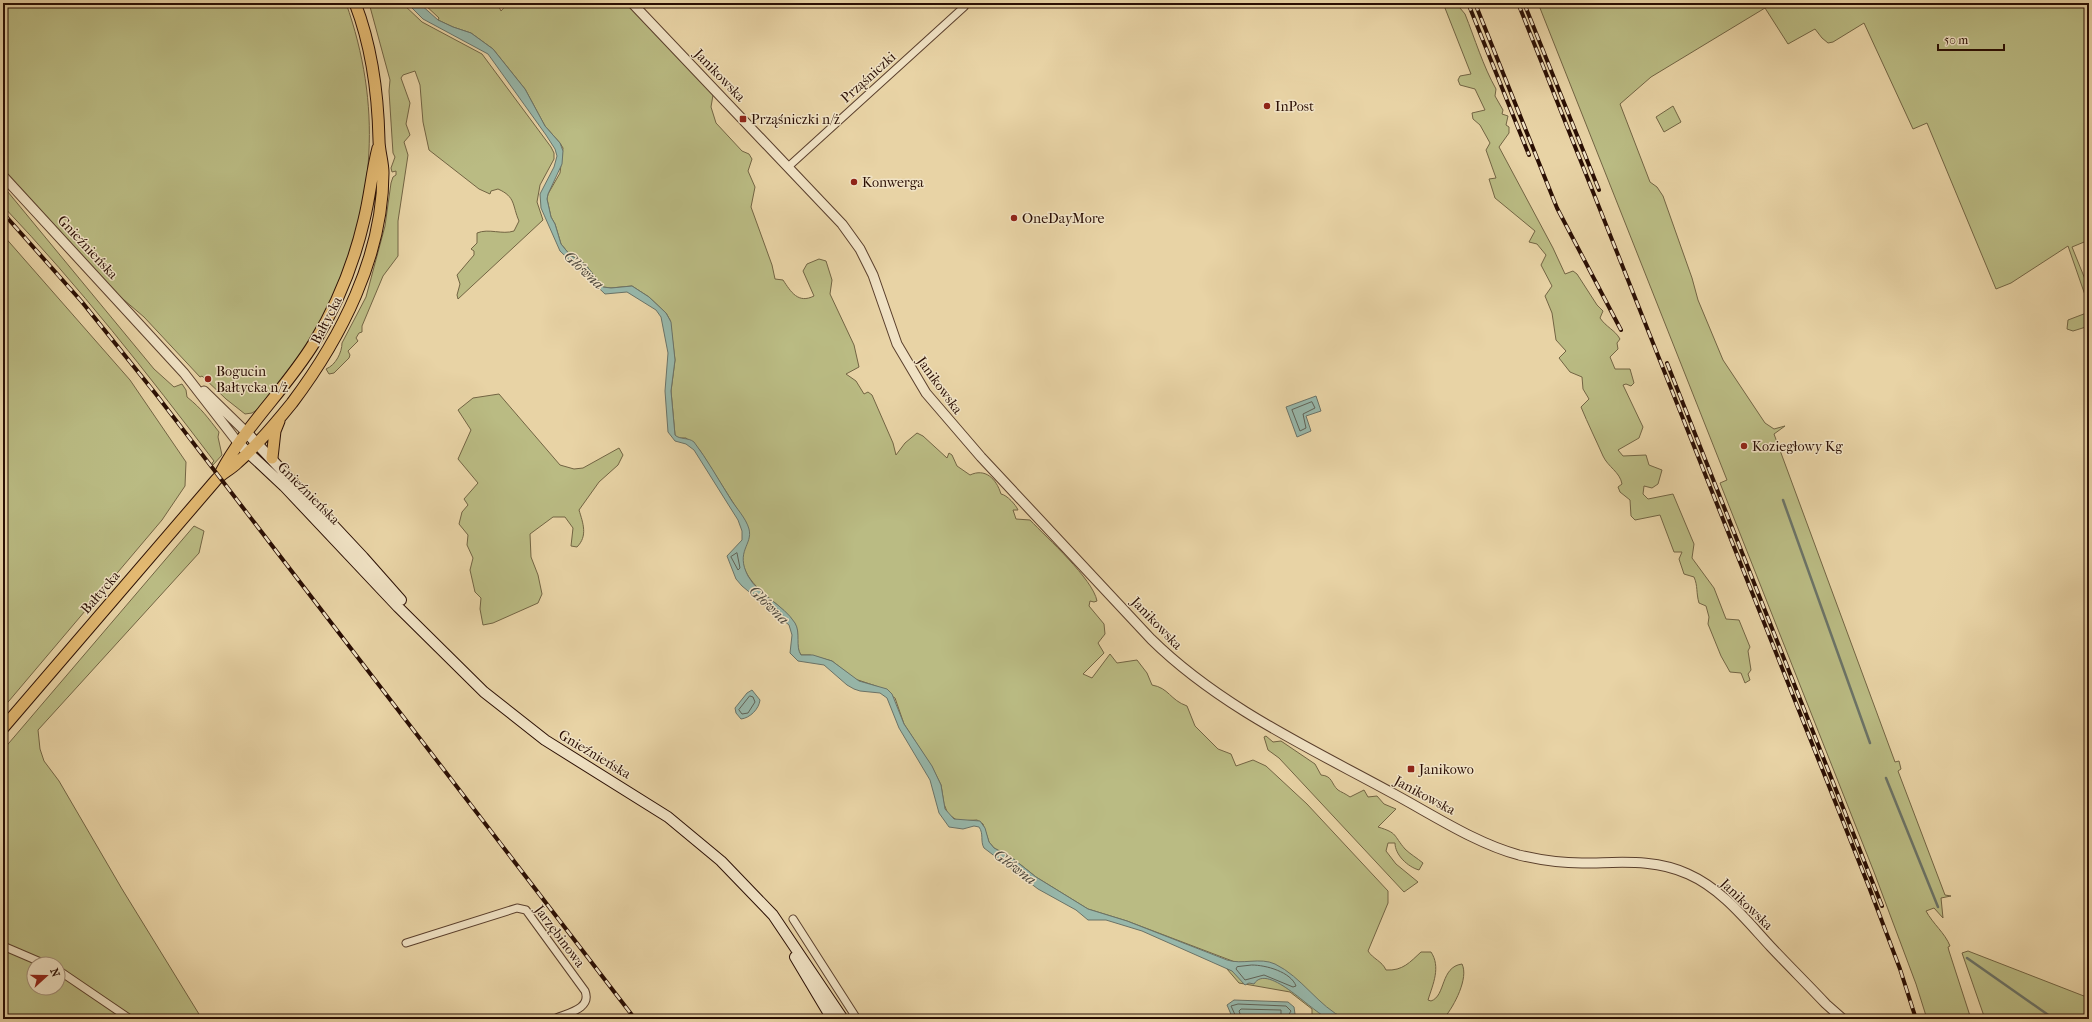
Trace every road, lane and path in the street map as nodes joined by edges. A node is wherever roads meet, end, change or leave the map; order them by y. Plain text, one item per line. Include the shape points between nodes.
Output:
1 (355, 3) edge
2 (632, 3) edge
3 (963, 5) edge
4 (379, 141) junction
5 (788, 167) junction
6 (3, 176) edge
7 (184, 373) junction
8 (281, 415) junction
9 (247, 433) junction
10 (257, 442) junction
11 (240, 444) junction
12 (248, 452) junction
13 (272, 458) junction
14 (219, 476) junction
15 (421, 628) junction
16 (3, 728) edge
17 (758, 901) junction
18 (792, 919) dead end
19 (406, 943) dead end
20 (3, 946) edge
21 (26, 956) edge
22 (66, 975) edge
23 (830, 1016) edge
24 (130, 1019) edge
25 (554, 1019) edge
26 (843, 1019) edge
27 (857, 1019) edge
28 (1843, 1019) edge

1 - 4 main road, Bałtycka via 367,40 375,79
2 - 5 street, Janikowska
3 - 5 street, Prząśniczki
4 - 8 main road, Bałtycka via 383,172 382,193 375,234 362,278 335,338 313,374
4 - 9 main road, Bałtycka via 364,219 339,295 302,362
5 - 28 street, Janikowska via 829,208 860,249 873,275 897,344 929,398 1151,639 1197,680 1232,705 1501,849 1550,861 1649,863 1675,868 1688,874 1723,897
6 - 7 street, Gnieźnieńska
7 - 9 street, Gnieźnieńska
7 - 11 street, Gnieźnieńska
8 - 10 main road, Bałtycka
8 - 13 main road via 275,431
9 - 10 main road, Gnieźnieńska
9 - 11 main road, Bałtycka
10 - 12 main road, Bałtycka
10 - 13 main road, Gnieźnieńska
11 - 12 main road, Gnieźnieńska
11 - 14 main road, Bałtycka
12 - 14 main road, Bałtycka via 237,464
12 - 15 main road, Gnieźnieńska
13 - 15 main road, Gnieźnieńska via 383,579
14 - 16 main road, Bałtycka
15 - 17 main road, Gnieźnieńska via 484,692 513,716 545,740 668,817 721,861
17 - 23 main road, Gnieźnieńska
17 - 26 main road, Gnieźnieńska via 781,927
18 - 27 street
19 - 25 street, Jarzębinowa via 522,907 587,997 586,1003 581,1007
20 - 21 street
22 - 24 street

